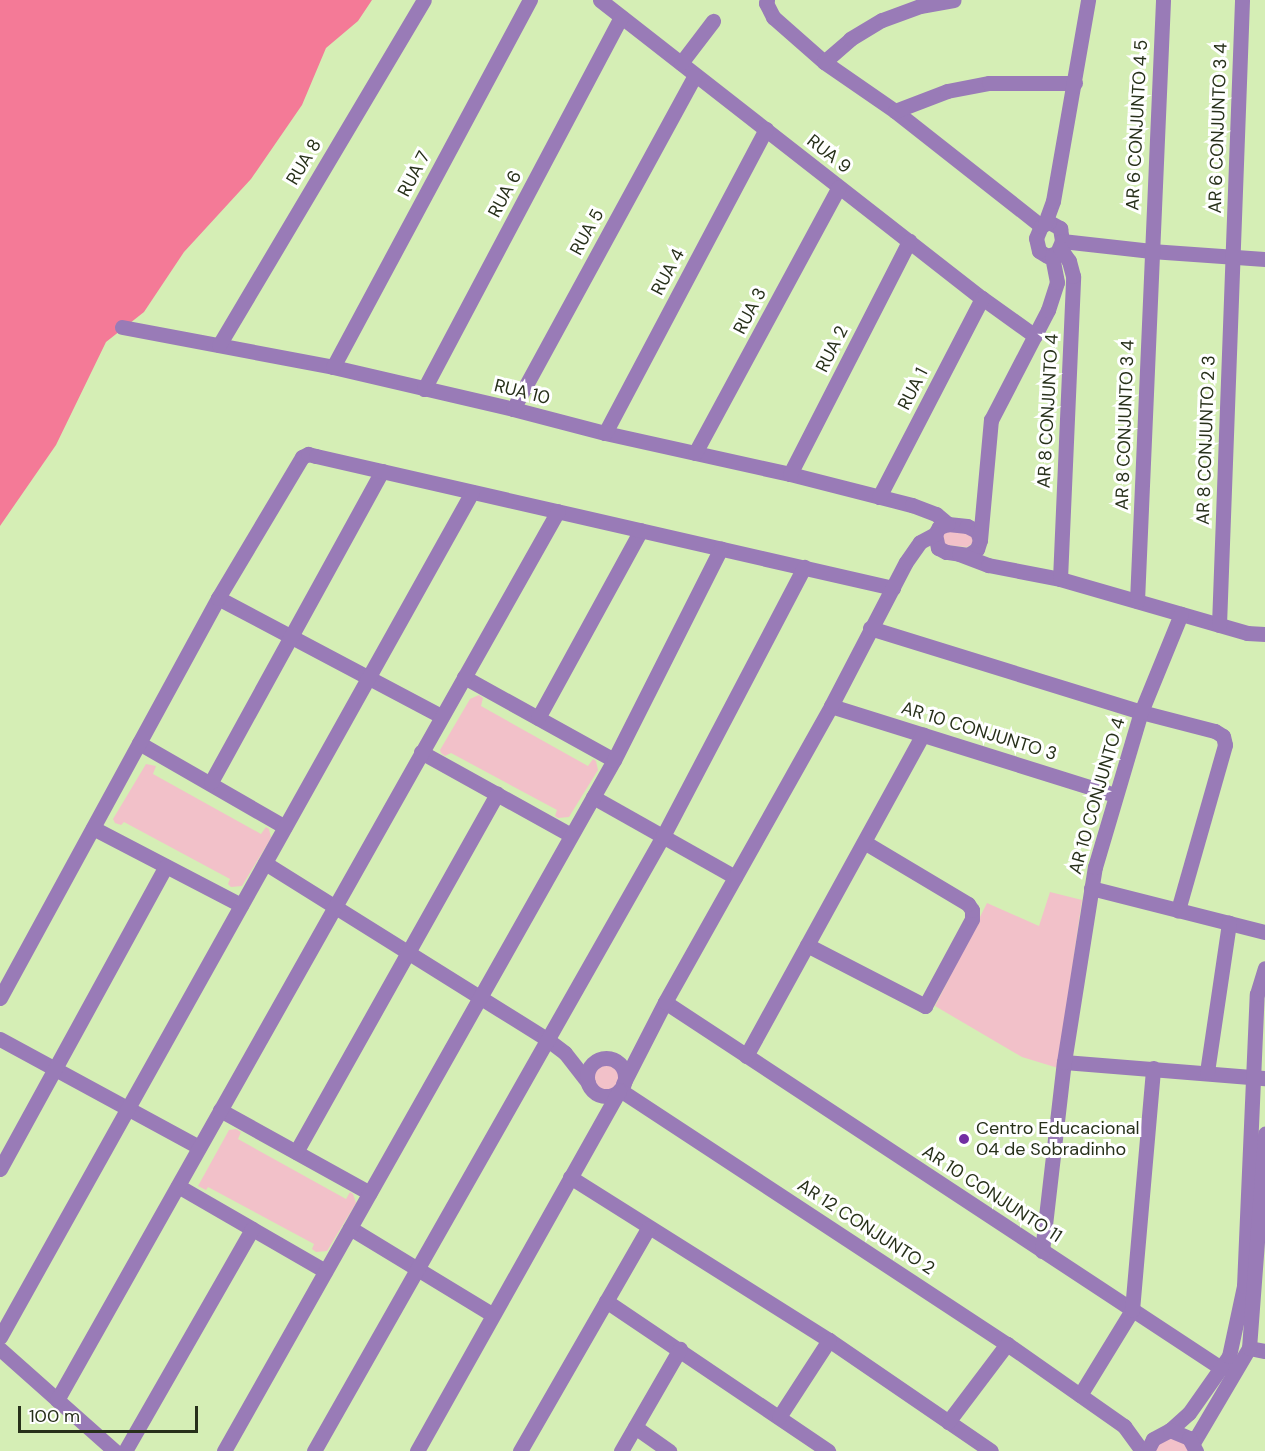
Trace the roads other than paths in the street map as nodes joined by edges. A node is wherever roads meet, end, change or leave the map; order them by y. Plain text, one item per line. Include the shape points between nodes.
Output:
1 (424, 0) edge
2 (530, 0) edge
3 (600, 0) edge
4 (767, 0) edge
5 (953, 0) edge
6 (1088, 0) edge
7 (1163, 0) edge
8 (1242, 0) edge
9 (621, 16) junction
10 (713, 21) dead end
11 (824, 62) junction
12 (681, 63) junction
13 (695, 75) junction
14 (1075, 83) junction
15 (895, 111) junction
16 (766, 129) junction
17 (839, 187) junction
18 (1012, 204) junction
19 (1053, 237) junction
20 (909, 241) junction
21 (1151, 251) junction
22 (1233, 258) junction
23 (1265, 259) edge
24 (982, 298) junction
25 (122, 327) dead end
26 (1035, 336) junction
27 (219, 345) junction
28 (333, 367) junction
29 (424, 389) junction
30 (513, 409) junction
31 (605, 433) junction
32 (695, 453) junction
33 (382, 471) junction
34 (790, 474) junction
35 (472, 492) junction
36 (879, 497) junction
37 (984, 498) junction
38 (558, 511) junction
39 (967, 526) junction
40 (940, 529) junction
41 (641, 530) junction
42 (979, 544) junction
43 (721, 548) junction
44 (942, 551) junction
45 (958, 554) junction
46 (906, 562) junction
47 (804, 567) junction
48 (1009, 568) junction
49 (1060, 579) junction
50 (893, 588) junction
51 (218, 598) junction
52 (1137, 601) junction
53 (1181, 614) junction
54 (1219, 625) junction
55 (870, 628) junction
56 (1247, 633) junction
57 (1265, 634) edge
58 (293, 635) junction
59 (1265, 646) edge
60 (369, 677) junction
61 (464, 677) junction
62 (831, 706) junction
63 (1140, 712) junction
64 (441, 716) junction
65 (538, 718) junction
66 (923, 734) junction
67 (139, 743) junction
68 (421, 752) junction
69 (614, 760) junction
70 (211, 782) junction
71 (497, 794) junction
72 (1115, 795) junction
73 (593, 797) junction
74 (285, 826) junction
75 (93, 828) junction
76 (571, 835) junction
77 (663, 836) junction
78 (864, 842) junction
79 (265, 862) junction
80 (166, 866) junction
81 (735, 877) junction
82 (1091, 888) junction
83 (241, 905) junction
84 (334, 906) junction
85 (1178, 910) junction
86 (1229, 923) junction
87 (1265, 932) edge
88 (807, 945) junction
89 (408, 952) junction
90 (1265, 968) edge
91 (480, 997) junction
92 (0, 998) edge
93 (665, 1002) junction
94 (0, 1039) edge
95 (548, 1040) junction
96 (644, 1047) junction
97 (565, 1053) junction
98 (746, 1056) junction
99 (617, 1062) junction
100 (1064, 1062) junction
101 (594, 1063) junction
102 (1153, 1068) junction
103 (55, 1069) junction
104 (1207, 1072) junction
105 (1260, 1078) edge
106 (590, 1086) junction
107 (621, 1088) junction
108 (128, 1108) junction
109 (220, 1110) junction
110 (602, 1119) junction
111 (1265, 1134) edge
112 (199, 1147) junction
113 (296, 1152) junction
114 (0, 1169) edge
115 (570, 1177) junction
116 (178, 1186) junction
117 (370, 1193) junction
118 (350, 1228) junction
119 (648, 1228) junction
120 (252, 1229) junction
121 (1042, 1251) junction
122 (325, 1270) junction
123 (416, 1270) junction
124 (606, 1301) junction
125 (1132, 1310) junction
126 (493, 1315) junction
127 (0, 1337) edge
128 (829, 1340) junction
129 (1007, 1344) junction
130 (1249, 1348) junction
131 (0, 1349) edge
132 (680, 1349) junction
133 (1265, 1351) edge
134 (1221, 1368) junction
135 (1080, 1395) junction
136 (57, 1400) junction
137 (779, 1417) junction
138 (948, 1422) junction
139 (1124, 1426) junction
140 (635, 1427) junction
141 (1167, 1431) junction
142 (1194, 1447) edge
143 (115, 1451) edge
144 (125, 1451) edge
145 (224, 1451) edge
146 (314, 1451) edge
147 (417, 1451) edge
148 (520, 1451) edge
149 (621, 1451) edge
150 (669, 1451) edge
151 (828, 1451) edge
152 (991, 1451) edge
153 (1142, 1451) edge
154 (1147, 1451) edge

1 - 27 street, RUA 8
2 - 28 street, RUA 7
3 - 9 street, RUA 9
4 - 11 street via 774,17
5 - 11 street via 920,6 882,20 850,39
6 - 14 street
7 - 21 street, AR 6 CONJUNTO 4 5
8 - 22 street, AR 6 CONJUNTO 3 4
9 - 12 street, RUA 9
9 - 29 street, RUA 6
10 - 12 street
11 - 15 street
12 - 13 street, RUA 9
13 - 16 street, RUA 9
13 - 30 street, RUA 5
14 - 15 street via 989,83 947,91
14 - 19 street via 1053,201
15 - 18 street
16 - 17 street, RUA 9
16 - 31 street, RUA 4
17 - 20 street, RUA 9
17 - 32 street, RUA 3
18 - 19 street
18 - 19 street via 1036,242
19 - 21 street
19 - 26 street via 1058,282
19 - 49 street, AR 8 CONJUNTO 4 via 1069,261 1073,276
20 - 24 street, RUA 9
20 - 34 street, RUA 2
21 - 22 street
21 - 52 street, AR 8 CONJUNTO 3 4
22 - 23 street
22 - 54 street, AR 8 CONJUNTO 2 3
24 - 26 street, RUA 9
24 - 36 street, RUA 1
25 - 27 street, RUA 10
26 - 37 street via 991,420
27 - 28 street, RUA 10
28 - 29 street, RUA 10
29 - 30 street, RUA 10
30 - 31 street, RUA 10
31 - 32 street, RUA 10
32 - 34 street, RUA 10
33 - 35 street
33 - 51 street via 308,454 295,464
33 - 58 street
34 - 36 street, RUA 10
35 - 38 street
35 - 60 street
36 - 40 street, RUA 10 via 912,505
37 - 39 street
37 - 42 street
38 - 41 street
38 - 61 street
39 - 40 street
39 - 42 street via 977,531
40 - 44 street via 935,544
40 - 46 street via 920,542
41 - 43 street
41 - 65 street
42 - 45 street via 968,555
42 - 48 street
43 - 47 street
43 - 69 street
44 - 45 street
44 - 46 street via 922,551
45 - 48 street
46 - 50 street
47 - 50 street
47 - 77 street
48 - 49 street
49 - 52 street
50 - 55 street
51 - 58 street
51 - 67 street
52 - 53 street
53 - 54 street
53 - 63 street
54 - 56 street
55 - 62 street
55 - 63 street
56 - 57 street
56 - 59 street
58 - 60 street
58 - 70 street
60 - 64 street
60 - 74 street
61 - 64 street
61 - 65 street
62 - 66 street, AR 10 CONJUNTO 3
62 - 81 street
63 - 72 street, AR 10 CONJUNTO 4
63 - 85 street, AR 10 CONJUNTO 4 via 1215,731 1223,736 1225,745
64 - 68 street
65 - 69 street
66 - 72 street, AR 10 CONJUNTO 3
66 - 78 street
67 - 70 street
67 - 75 street
68 - 71 street
68 - 84 street
69 - 73 street
70 - 74 street
71 - 76 street
71 - 89 street
72 - 82 street, AR 10 CONJUNTO 4
73 - 76 street
73 - 77 street
74 - 79 street
75 - 80 street
75 - 92 street
76 - 91 street
77 - 81 street
77 - 95 street
78 - 88 street
78 - 88 street via 972,910 972,919 925,1006
79 - 83 street
79 - 84 street
80 - 83 street
80 - 103 street
81 - 93 street
82 - 85 street, AR 10 CONJUNTO 4
82 - 100 street
83 - 108 street
84 - 89 street
84 - 109 street
85 - 86 street, AR 10 CONJUNTO 4
86 - 87 street, AR 10 CONJUNTO 4
86 - 104 street
88 - 98 street
89 - 91 street
89 - 113 street
90 - 105 street via 1257,994
91 - 95 street
91 - 117 street
93 - 96 street
93 - 98 street, AR 10 CONJUNTO 11
94 - 103 street
95 - 97 street
95 - 123 street
96 - 99 street via 634,1056
96 - 107 street
97 - 101 street
97 - 106 street
98 - 121 street, AR 10 CONJUNTO 11
99 - 101 street via 606,1059
99 - 107 street via 624,1072
100 - 102 street
100 - 121 street
101 - 106 street via 588,1071
102 - 104 street
102 - 125 street
103 - 108 street
103 - 114 street
104 - 105 street
105 - 134 street via 1244,1286 1229,1356
106 - 107 street via 608,1096
106 - 110 street via 602,1106
107 - 110 street
107 - 129 street, AR 12 CONJUNTO 2
108 - 112 street
108 - 127 street
109 - 112 street
109 - 113 street
110 - 115 street
111 - 130 street
112 - 116 street
113 - 117 street
115 - 119 street
115 - 126 street
116 - 120 street
116 - 136 street
117 - 118 street
118 - 122 street
118 - 123 street
119 - 124 street
119 - 128 street
120 - 122 street
120 - 144 street
121 - 125 street, AR 10 CONJUNTO 11
122 - 145 street
123 - 126 street
123 - 146 street
124 - 132 street
124 - 148 street
125 - 134 street, AR 10 CONJUNTO 11
125 - 135 street
126 - 147 street
128 - 137 street
128 - 138 street
129 - 135 street, AR 12 CONJUNTO 2
129 - 138 street
130 - 133 street
130 - 142 street
131 - 136 street
132 - 137 street
132 - 140 street
134 - 141 street via 1189,1413
135 - 139 street, AR 12 CONJUNTO 2
136 - 143 street
137 - 151 street
138 - 152 street
139 - 141 street
139 - 153 street
140 - 149 street
140 - 150 street
141 - 142 street via 1184,1434
141 - 154 street via 1153,1439

